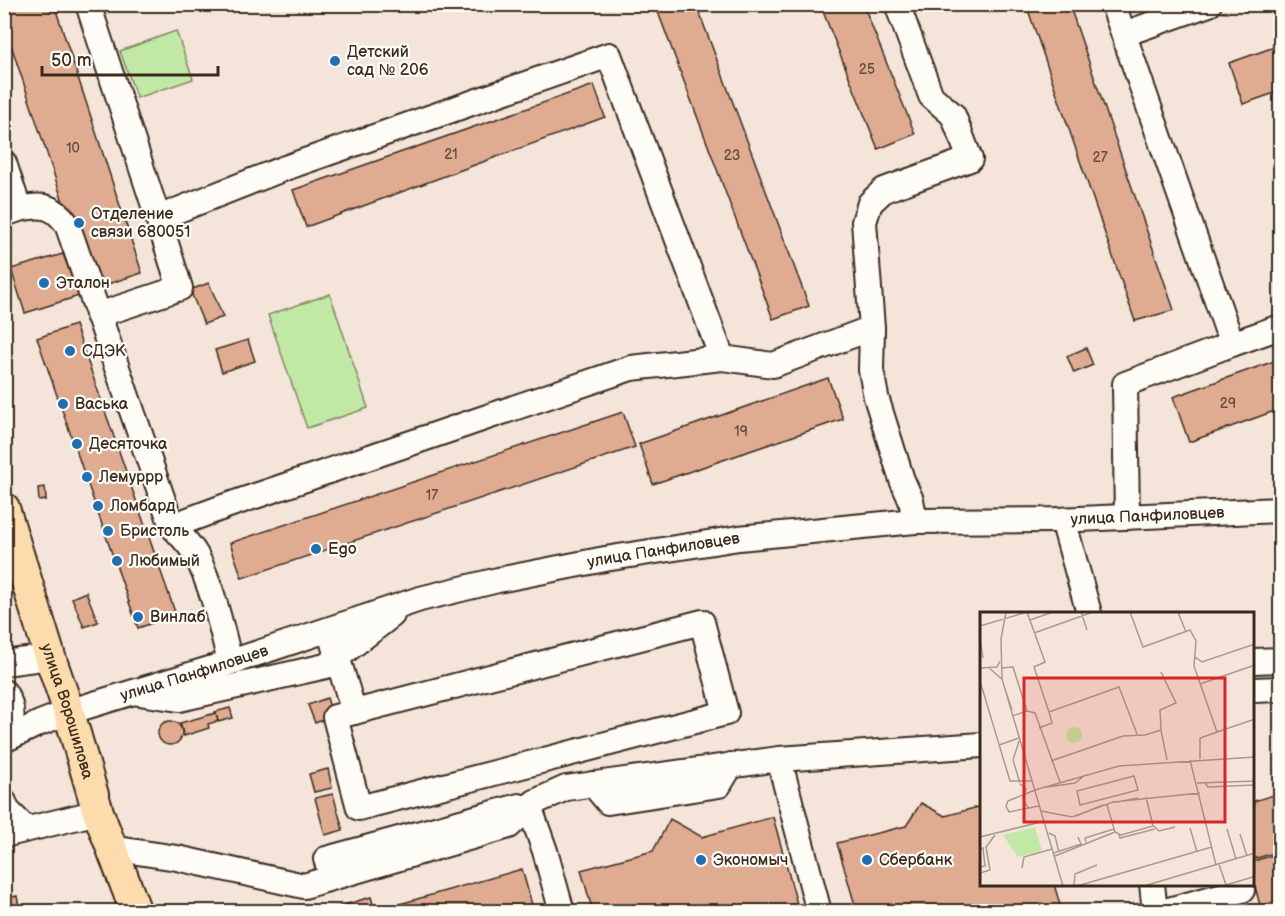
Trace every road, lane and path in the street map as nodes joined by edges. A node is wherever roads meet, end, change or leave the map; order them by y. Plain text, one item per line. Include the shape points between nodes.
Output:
1 (88, 4) edge
2 (897, 4) edge
3 (1113, 4) edge
4 (1209, 4) edge
5 (1124, 34) junction
6 (4, 163) edge
7 (12, 211) edge
8 (158, 218) junction
9 (98, 315) junction
10 (1281, 327) edge
11 (872, 328) junction
12 (1232, 344) junction
13 (722, 358) junction
14 (4, 508) edge
15 (1281, 510) edge
16 (1127, 517) junction
17 (1063, 520) junction
18 (915, 521) junction
19 (172, 526) junction
20 (406, 605) junction
21 (1089, 612) edge
22 (329, 630) junction
23 (228, 654) junction
24 (50, 657) junction
25 (338, 657) junction
26 (1281, 660) edge
27 (1255, 661) edge
28 (4, 663) edge
29 (1281, 689) edge
30 (1255, 690) edge
31 (137, 691) junction
32 (4, 692) edge
33 (69, 712) junction
34 (354, 712) junction
35 (4, 739) edge
36 (980, 745) edge
37 (848, 754) junction
38 (779, 759) junction
39 (980, 761) edge
40 (4, 801) edge
41 (532, 804) junction
42 (98, 812) junction
43 (15, 832) edge
44 (111, 848) junction
45 (1152, 886) edge
46 (1242, 890) dead end
47 (136, 912) edge
48 (562, 912) edge
49 (819, 912) edge
50 (1155, 912) edge
51 (1161, 912) edge

1 - 8 street
2 - 11 street via 931,96 953,115 970,159 884,190 870,203 864,222
3 - 5 street
4 - 5 street
5 - 12 street
6 - 7 street
7 - 9 street via 48,207 68,224
8 - 9 street via 180,288
8 - 13 street via 285,168 609,55
9 - 19 street
10 - 12 street
11 - 13 street via 773,365
11 - 18 street via 871,370 876,397
12 - 16 street via 1125,384
13 - 19 street via 632,368
14 - 24 main road, улица Ворошилова
15 - 16 street, улица Панфиловцев
16 - 17 street, улица Панфиловцев
17 - 18 street, улица Панфиловцев
17 - 21 street
18 - 20 street, улица Панфиловцев via 739,538 605,559 498,580
19 - 23 street via 195,553
20 - 22 street, улица Панфиловцев
20 - 23 street via 233,643
20 - 25 street
22 - 23 street, улица Панфиловцев
22 - 25 street
23 - 31 street, улица Панфиловцев
24 - 28 street
24 - 33 main road, улица Ворошилова
25 - 31 street via 326,666 179,699
25 - 34 street
26 - 27 street
29 - 30 street
31 - 33 street, улица Панфиловцев
32 - 35 street via 12,708
33 - 35 street, улица Панфиловцев
33 - 42 main road, улица Ворошилова
34 - 34 street via 702,622 726,713 358,808 335,717
36 - 37 street
37 - 38 street
37 - 39 street via 855,771
38 - 41 street via 566,788
38 - 49 street
40 - 43 street
41 - 44 street via 509,826 304,886
41 - 48 street
42 - 43 street
42 - 44 main road, улица Ворошилова
44 - 47 main road, улица Ворошилова
45 - 50 street
46 - 51 street

